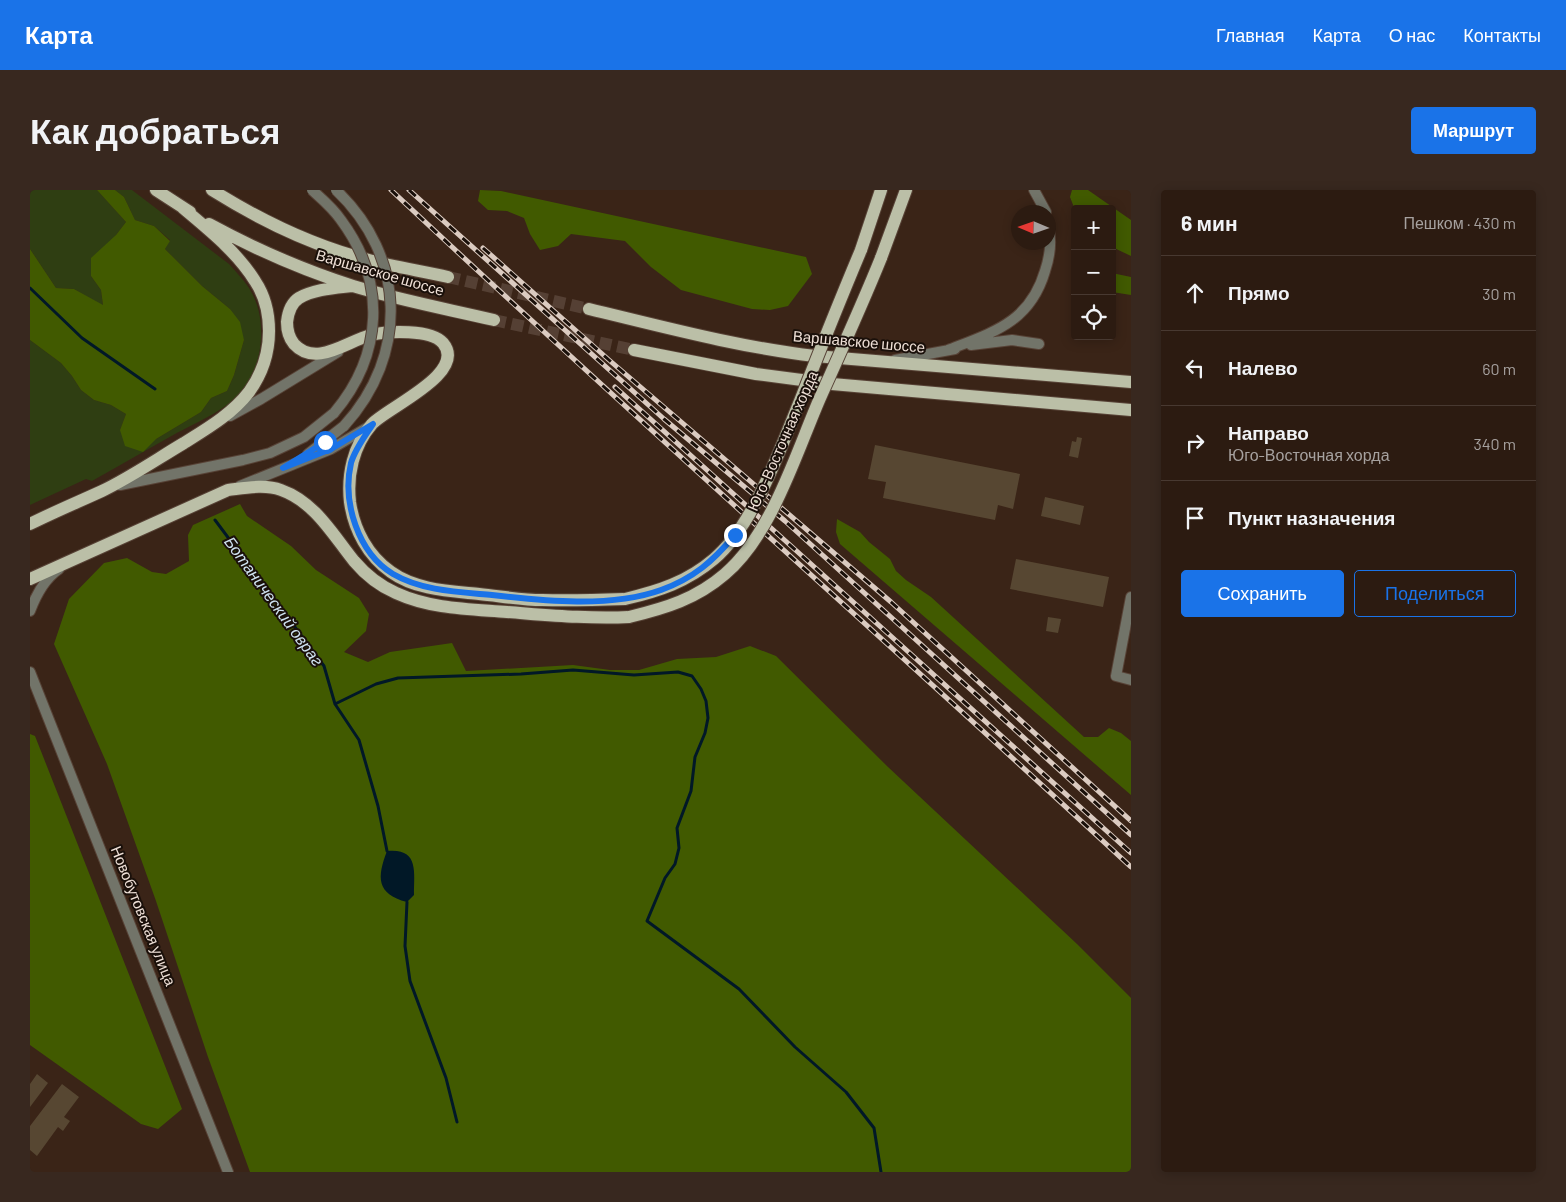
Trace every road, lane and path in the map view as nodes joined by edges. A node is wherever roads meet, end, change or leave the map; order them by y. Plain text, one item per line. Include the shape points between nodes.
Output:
1 (156, 190) edge
2 (212, 190) edge
3 (312, 190) edge
4 (336, 190) edge
5 (882, 190) edge
6 (906, 190) edge
7 (1034, 190) edge
8 (1042, 205) edge
9 (184, 208) junction
10 (1050, 250) edge
11 (448, 276) tunnel mouth
12 (353, 286) junction
13 (589, 308) tunnel mouth
14 (494, 320) tunnel mouth
15 (1039, 344) dead end
16 (347, 346) junction
17 (634, 350) tunnel mouth
18 (948, 350) junction
19 (887, 362) junction
20 (1131, 382) edge
21 (1131, 410) edge
22 (215, 424) junction
23 (373, 424) junction
24 (283, 468) junction
25 (102, 490) junction
26 (228, 490) junction
27 (30, 524) edge
28 (73, 561) junction
29 (30, 579) edge
30 (1131, 597) edge
31 (30, 611) edge
32 (30, 672) edge
33 (1131, 680) edge
34 (228, 1172) edge

1 - 9 main road, Варшавское шоссе
2 - 11 main road, Варшавское шоссе via 274,225 322,245 369,260
3 - 25 street, bridge via 340,218 353,237 365,262 373,298 372,331 365,360 352,390 334,413 304,437 270,453
4 - 24 street, bridge via 355,210 375,241 386,274 391,304 389,333 381,366 355,414 314,450
5 - 23 main road, Юго-Восточная хорда, bridge via 764,487 735,535 715,558 690,577 660,590 625,598 587,601 439,590 393,574 365,545 351,509 351,464
6 - 26 main road, Юго-Восточная хорда, bridge via 856,320 763,527 725,574 697,594 668,608 629,617 601,618 418,603 370,577 319,516 302,501 281,490 256,486
7 - 8 street
9 - 12 main road, Варшавское шоссе via 260,250
9 - 22 main road via 245,267 256,281 266,308 269,337 258,379 239,404
10 - 18 street via 1042,283 1031,304 993,332
12 - 14 main road, Варшавское шоссе
12 - 16 main road, Юго-Восточная хорда via 300,297 287,318 292,341 309,354
13 - 19 main road, Варшавское шоссе via 768,350
15 - 18 street via 995,341
16 - 22 street via 261,400
16 - 23 main road, Юго-Восточная хорда via 369,335 394,332 436,338 447,348 448,362 440,374
17 - 21 main road via 756,374 824,383
18 - 19 street
19 - 20 main road, Варшавское шоссе
22 - 25 main road
23 - 24 street via 331,449
24 - 26 street
25 - 27 main road
26 - 28 main road, Юго-Восточная хорда
28 - 29 main road, Юго-Восточная хорда
28 - 31 street via 45,582
30 - 33 street via 1116,676
32 - 34 street, Новобутовская улица

